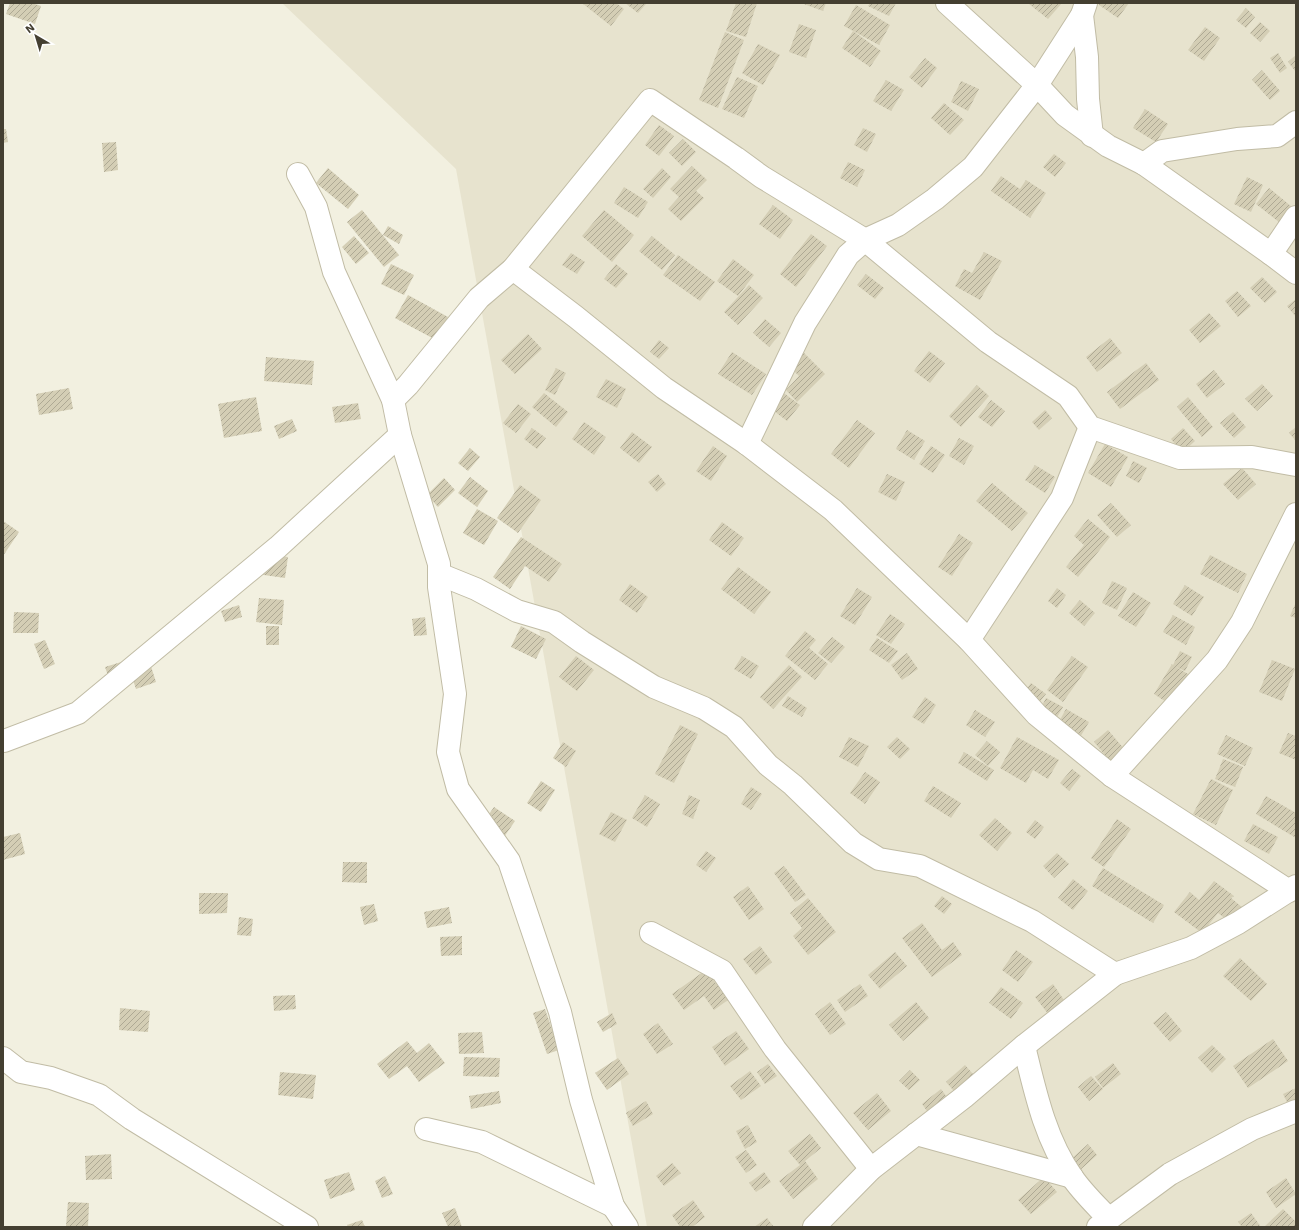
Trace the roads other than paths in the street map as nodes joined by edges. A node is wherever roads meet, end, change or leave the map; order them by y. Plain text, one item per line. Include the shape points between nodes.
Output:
1 (947, 3) edge
2 (1084, 9) edge
3 (1037, 86) junction
4 (1296, 122) edge
5 (1092, 136) junction
6 (1144, 164) junction
7 (298, 174) dead end
8 (1296, 217) edge
9 (865, 240) junction
10 (1271, 254) junction
11 (513, 269) junction
12 (1296, 273) edge
13 (393, 400) junction
14 (1090, 426) junction
15 (400, 435) junction
16 (747, 444) junction
17 (1296, 465) edge
18 (1296, 514) edge
19 (439, 574) junction
20 (969, 640) junction
21 (4, 741) dead end
22 (1112, 776) junction
23 (1293, 889) edge
24 (651, 933) dead end
25 (1115, 974) junction
26 (1024, 1046) junction
27 (3, 1058) edge
28 (1296, 1111) edge
29 (426, 1129) dead end
30 (916, 1134) junction
31 (871, 1169) junction
32 (1072, 1177) junction
33 (613, 1206) junction
34 (1103, 1223) edge
35 (308, 1227) edge
36 (627, 1227) edge
37 (814, 1227) edge

1 - 3 street
2 - 3 street
2 - 5 street
3 - 5 street via 1065,115
3 - 9 street via 973,166 935,199 898,224
4 - 6 street via 1277,136 1237,139 1162,151
5 - 6 street
6 - 10 street
7 - 13 street via 316,207 334,272
8 - 10 street
9 - 11 street via 762,177 650,100
9 - 14 street via 988,342 1068,396
9 - 16 street via 848,255 805,323
10 - 12 street
11 - 13 street via 479,298
11 - 16 street via 664,388
13 - 15 street
14 - 17 street via 1180,458 1252,457
14 - 20 street via 1062,498
15 - 19 street via 439,564
15 - 21 street via 278,547 78,713
16 - 20 street via 834,510
18 - 22 street via 1242,622 1217,660
19 - 25 street via 476,589 517,611 554,622 654,687 704,708 734,727 768,765 793,784 853,843 879,860 920,866 1032,921
19 - 33 street via 455,694 448,752 458,789 509,861 560,1012 581,1100
20 - 22 street via 1037,715
22 - 23 street
23 - 25 street via 1191,948
24 - 31 street via 722,971 775,1049
25 - 26 street
26 - 30 street
26 - 32 street via 1046,1125
27 - 35 street via 21,1072 51,1078 99,1095 132,1119
28 - 34 street via 1252,1129 1170,1174
29 - 33 street via 482,1142
30 - 31 street
30 - 32 street
31 - 37 street
32 - 34 street
33 - 36 street

